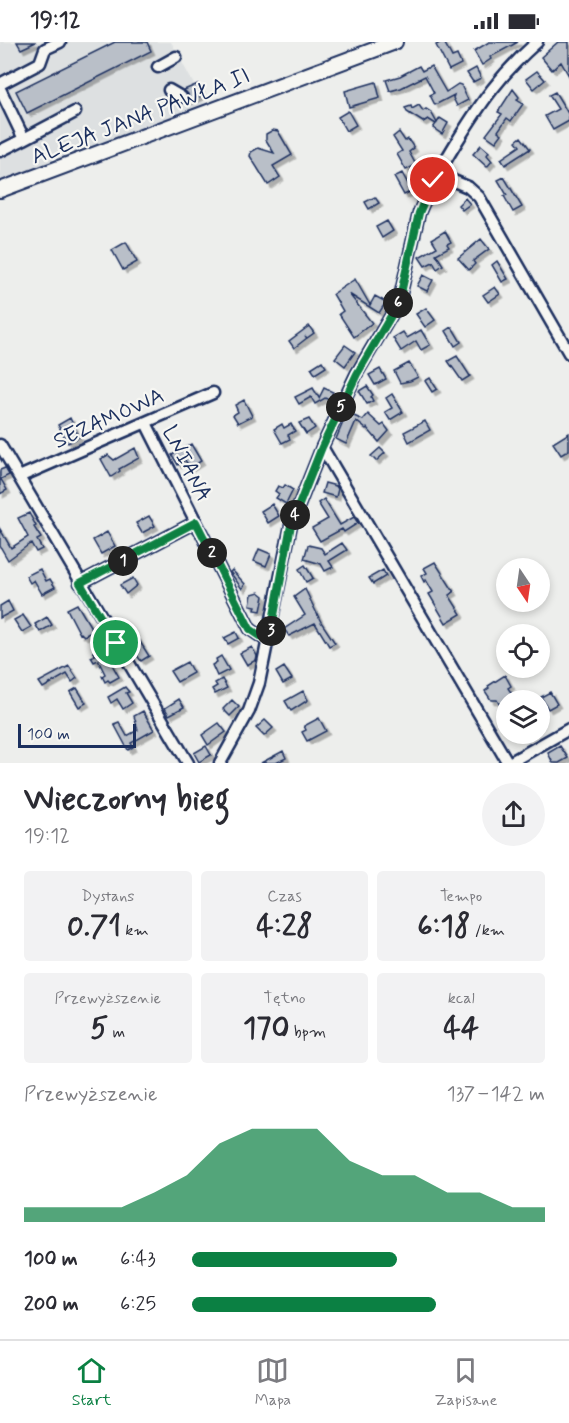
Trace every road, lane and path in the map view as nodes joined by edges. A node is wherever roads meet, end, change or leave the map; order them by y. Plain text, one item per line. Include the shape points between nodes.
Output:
1 (60, 42) edge
2 (395, 42) edge
3 (537, 42) edge
4 (176, 57) dead end
5 (158, 67) dead end
6 (0, 84) edge
7 (0, 89) edge
8 (169, 90) dead end
9 (182, 97) dead end
10 (75, 112) dead end
11 (24, 139) junction
12 (0, 151) edge
13 (437, 174) junction
14 (0, 190) edge
15 (569, 353) edge
16 (213, 393) dead end
17 (146, 423) junction
18 (0, 445) edge
19 (322, 447) junction
20 (19, 477) junction
21 (196, 522) junction
22 (80, 583) junction
23 (269, 642) junction
24 (569, 729) edge
25 (188, 763) edge
26 (220, 763) edge
27 (508, 763) edge

1 - 6 street via 45,49 40,63
2 - 14 main road, ALEJA JANA PAWŁA II
3 - 13 street via 483,100
4 - 5 street
7 - 11 street
8 - 9 street
10 - 11 street
11 - 12 street
13 - 15 street via 468,187 479,197
13 - 19 street via 419,213 395,309 357,374
16 - 17 street, SEZAMOWA
17 - 20 street, SEZAMOWA
17 - 21 street, LNIANA
18 - 20 street
19 - 23 street via 291,525
19 - 27 street
20 - 22 street
21 - 22 street
21 - 23 street, LNIANA via 250,629
22 - 25 street
23 - 26 street via 249,711
24 - 27 street

